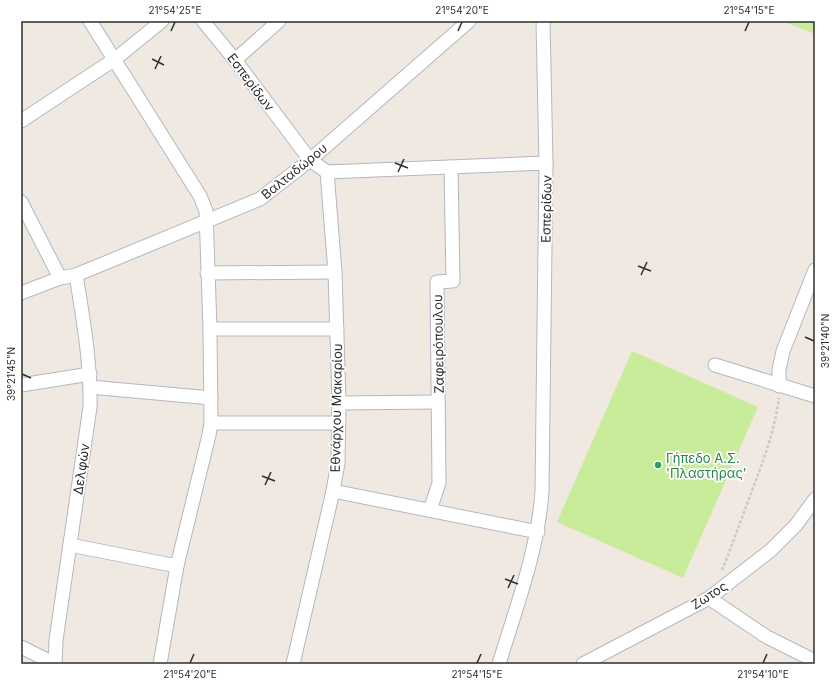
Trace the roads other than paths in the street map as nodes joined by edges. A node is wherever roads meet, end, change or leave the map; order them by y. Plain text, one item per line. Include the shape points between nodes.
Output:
1 (90, 21) edge
2 (162, 21) edge
3 (203, 21) edge
4 (279, 21) edge
5 (469, 21) edge
6 (544, 21) edge
7 (115, 59) junction
8 (236, 60) junction
9 (21, 121) edge
10 (310, 160) junction
11 (546, 163) junction
12 (451, 167) junction
13 (327, 172) junction
14 (21, 202) edge
15 (207, 221) junction
16 (815, 270) edge
17 (335, 272) junction
18 (207, 273) junction
19 (76, 275) junction
20 (60, 278) junction
21 (21, 293) edge
22 (210, 329) junction
23 (337, 329) junction
24 (715, 365) dead end
25 (90, 381) junction
26 (21, 385) edge
27 (779, 386) junction
28 (815, 396) edge
29 (211, 398) junction
30 (438, 402) junction
31 (339, 403) junction
32 (211, 423) junction
33 (339, 423) junction
34 (333, 491) junction
35 (815, 499) edge
36 (430, 510) junction
37 (538, 532) junction
38 (70, 545) junction
39 (177, 566) junction
40 (709, 598) junction
41 (21, 647) edge
42 (815, 661) edge
43 (587, 663) edge
44 (55, 664) edge
45 (160, 664) edge
46 (293, 664) edge
47 (498, 664) edge

1 - 7 street
2 - 7 street
3 - 8 street, Εσπερίδων
4 - 8 street
5 - 10 street, Βαλταδώρου
6 - 11 street
7 - 9 street
7 - 15 street via 200,196
8 - 10 street, Εσπερίδων
10 - 13 street, Εσπερίδων
10 - 15 street, Βαλταδώρου via 260,199
11 - 12 street, Εσπερίδων
11 - 37 street, Εσπερίδων via 542,491
12 - 13 street, Εσπερίδων
12 - 30 street, Ζαφειρόπουλου via 453,281 437,282
13 - 17 street, Εθνάρχου Μακαρίου
14 - 20 street
15 - 18 street
15 - 19 street, Βαλταδώρου
16 - 27 street via 782,351
17 - 18 street
17 - 23 street, Εθνάρχου Μακαρίου
18 - 22 street
19 - 20 street, Βαλταδώρου
19 - 25 street, Δελφών
20 - 21 street, Βαλταδώρου
22 - 23 street
22 - 29 street
23 - 31 street, Εθνάρχου Μακαρίου
24 - 27 street
25 - 26 street
25 - 29 street
25 - 38 street, Δελφών via 90,407
27 - 28 street
29 - 32 street
30 - 31 street
30 - 36 street, Ζαφειρόπουλου via 439,483
31 - 33 street, Εθνάρχου Μακαρίου
32 - 33 street
32 - 39 street
33 - 34 street, Εθνάρχου Μακαρίου via 338,463
34 - 36 street
34 - 46 street, Εθνάρχου Μακαρίου
35 - 40 street, Ζωτος via 796,525 771,550
36 - 37 street
37 - 47 street, Εσπερίδων
38 - 39 street
38 - 44 street, Δελφών via 56,640
39 - 45 street
40 - 42 street via 768,637
40 - 43 street, Ζωτος
41 - 44 street

